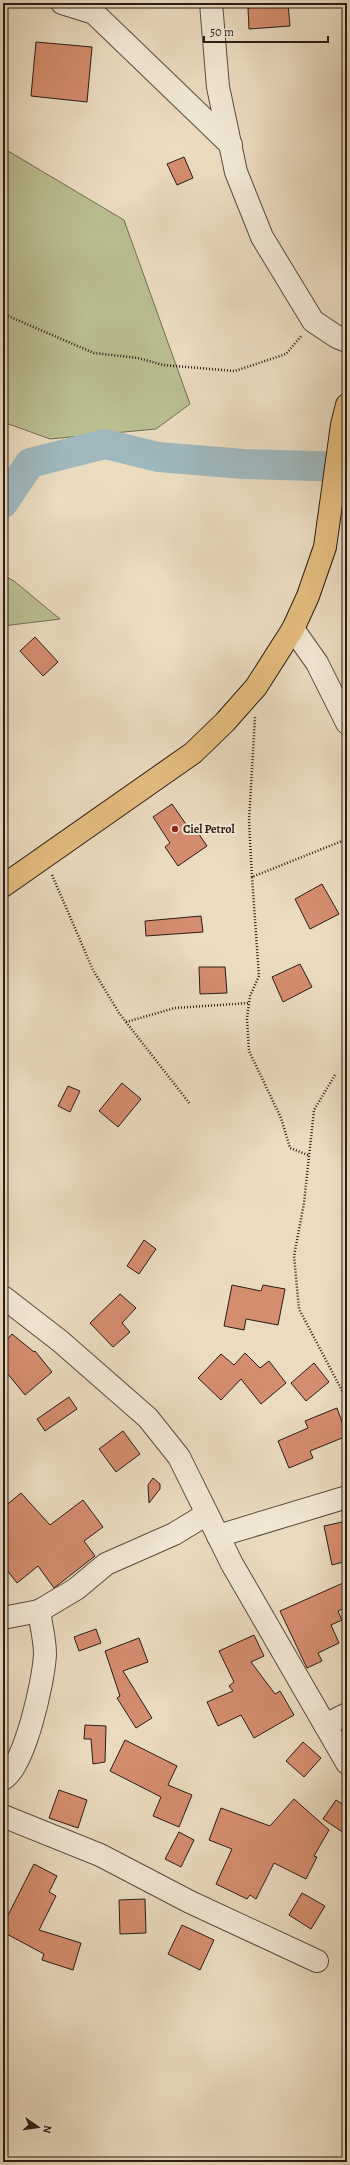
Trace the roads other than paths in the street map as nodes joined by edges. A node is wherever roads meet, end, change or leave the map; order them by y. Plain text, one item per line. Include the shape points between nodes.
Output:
1 (62, 3) edge
2 (210, 3) edge
3 (93, 8) edge
4 (231, 145) junction
5 (347, 341) edge
6 (344, 415) edge
7 (293, 629) junction
8 (347, 723) edge
9 (3, 886) edge
10 (3, 1297) edge
11 (347, 1496) edge
12 (207, 1514) junction
13 (218, 1536) junction
14 (39, 1612) junction
15 (3, 1618) edge
16 (347, 1714) edge
17 (325, 1725) junction
18 (347, 1763) edge
19 (3, 1779) edge
20 (3, 1816) edge
21 (317, 1961) dead end

1 - 3 street
2 - 4 street via 218,87
3 - 4 street
4 - 5 street via 236,172 262,237 313,321
6 - 7 highway via 324,547 308,596
7 - 8 street via 317,662
7 - 9 highway via 256,687 193,753
10 - 12 street via 60,1341 148,1418 179,1457
11 - 13 street
12 - 13 street
12 - 14 street via 174,1534 106,1564 76,1589
13 - 17 street
14 - 15 street
14 - 19 street via 45,1654 32,1720 21,1753 8,1776
16 - 17 street
17 - 18 street
20 - 21 street via 100,1855 197,1905

